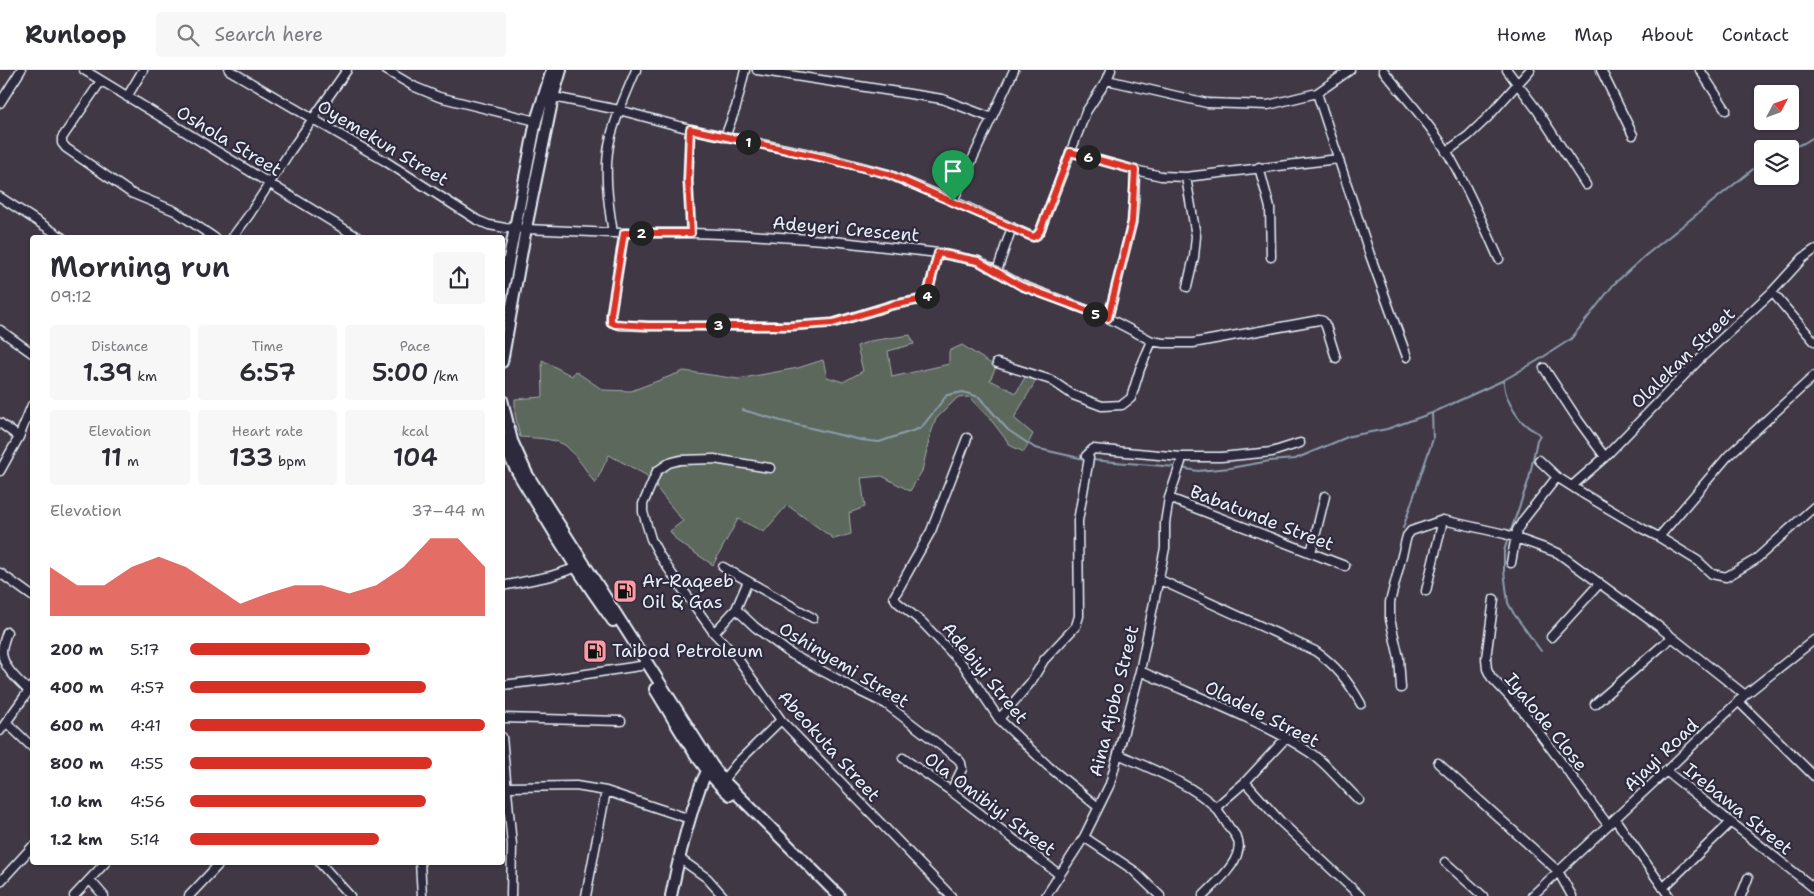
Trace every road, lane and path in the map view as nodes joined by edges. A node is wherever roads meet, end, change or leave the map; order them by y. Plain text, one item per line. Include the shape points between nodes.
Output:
1 (21, 70) edge
2 (84, 70) edge
3 (142, 70) edge
4 (229, 70) edge
5 (347, 70) edge
6 (386, 70) edge
7 (552, 70) edge
8 (561, 70) edge
9 (636, 70) edge
10 (745, 70) edge
11 (757, 70) edge
12 (1014, 70) edge
13 (1110, 70) edge
14 (1350, 70) edge
15 (1383, 70) edge
16 (1507, 70) edge
17 (1530, 70) edge
18 (1600, 70) edge
19 (1700, 70) edge
20 (1107, 80) junction
21 (101, 81) junction
22 (1518, 83) junction
23 (1317, 93) junction
24 (126, 97) junction
25 (553, 97) junction
26 (0, 103) edge
27 (619, 110) junction
28 (1726, 110) dead end
29 (314, 118) junction
30 (992, 118) junction
31 (536, 121) junction
32 (690, 129) junction
33 (1633, 135) dead end
34 (725, 137) junction
35 (1070, 152) junction
36 (1446, 152) junction
37 (1338, 159) junction
38 (1259, 167) junction
39 (1135, 170) junction
40 (1186, 176) junction
41 (270, 183) junction
42 (1586, 185) dead end
43 (0, 197) edge
44 (953, 201) junction
45 (521, 227) junction
46 (1012, 227) junction
47 (613, 233) junction
48 (624, 233) junction
49 (691, 233) junction
50 (58, 235) edge
51 (211, 235) edge
52 (234, 235) edge
53 (354, 235) edge
54 (1814, 250) edge
55 (938, 253) junction
56 (1271, 257) dead end
57 (1499, 259) dead end
58 (997, 271) junction
59 (505, 283) edge
60 (1187, 287) dead end
61 (1772, 292) junction
62 (1108, 318) junction
63 (0, 330) edge
64 (505, 341) edge
65 (1152, 341) junction
66 (1814, 341) edge
67 (30, 352) edge
68 (1407, 357) dead end
69 (1336, 358) dead end
70 (997, 363) dead end
71 (1544, 368) dead end
72 (1814, 376) edge
73 (30, 409) edge
74 (505, 412) edge
75 (0, 423) edge
76 (18, 437) junction
77 (968, 438) dead end
78 (1300, 443) dead end
79 (505, 445) edge
80 (1605, 457) junction
81 (1181, 460) junction
82 (1539, 460) dead end
83 (770, 468) dead end
84 (0, 471) edge
85 (1558, 477) junction
86 (1572, 486) junction
87 (1325, 496) dead end
88 (1169, 498) junction
89 (1814, 507) edge
90 (1443, 520) junction
91 (1510, 536) junction
92 (1659, 537) junction
93 (1311, 553) junction
94 (1511, 563) dead end
95 (1345, 566) dead end
96 (723, 567) dead end
97 (575, 568) junction
98 (0, 574) edge
99 (1158, 579) junction
100 (748, 581) junction
101 (1599, 584) junction
102 (505, 585) edge
103 (1426, 591) dead end
104 (30, 595) edge
105 (1494, 598) dead end
106 (736, 609) junction
107 (813, 618) dead end
108 (7, 632) dead end
109 (714, 633) junction
110 (1551, 637) dead end
111 (1672, 637) junction
112 (1814, 641) edge
113 (640, 666) junction
114 (1140, 672) junction
115 (505, 685) edge
116 (30, 687) edge
117 (1401, 688) dead end
118 (30, 689) edge
119 (1745, 695) junction
120 (1738, 701) junction
121 (1361, 704) dead end
122 (1594, 704) dead end
123 (505, 718) edge
124 (999, 719) junction
125 (781, 720) junction
126 (621, 721) dead end
127 (7, 723) junction
128 (0, 731) edge
129 (1285, 739) junction
130 (30, 745) edge
131 (1118, 754) junction
132 (903, 758) dead end
133 (505, 762) edge
134 (1438, 763) dead end
135 (710, 768) junction
136 (1666, 771) junction
137 (1814, 776) edge
138 (1245, 782) junction
139 (721, 783) junction
140 (508, 787) junction
141 (606, 791) junction
142 (951, 791) junction
143 (1359, 800) dead end
144 (1098, 807) junction
145 (1216, 808) junction
146 (690, 819) junction
147 (1615, 819) junction
148 (1730, 823) junction
149 (1608, 825) junction
150 (1084, 836) junction
151 (30, 849) edge
152 (679, 858) junction
153 (1445, 862) dead end
154 (103, 865) edge
155 (218, 865) edge
156 (323, 865) edge
157 (420, 865) edge
158 (1558, 872) junction
159 (1060, 875) junction
160 (1748, 878) dead end
161 (90, 880) junction
162 (0, 882) edge
163 (1663, 888) junction
164 (1813, 888) edge
165 (74, 896) edge
166 (104, 896) edge
167 (189, 896) edge
168 (350, 896) edge
169 (422, 896) edge
170 (511, 896) edge
171 (586, 896) edge
172 (671, 896) edge
173 (723, 896) edge
174 (831, 896) edge
175 (839, 896) edge
176 (951, 896) edge
177 (1046, 896) edge
178 (1160, 896) edge
179 (1203, 896) edge
180 (1360, 896) edge
181 (1483, 896) edge
182 (1532, 896) edge
183 (1572, 896) edge
184 (1669, 896) edge
185 (1741, 896) edge
186 (1808, 896) edge

1 - 26 street
2 - 21 street, Oshola Street
3 - 24 street
4 - 29 street, Oyemekun Street
5 - 29 street
6 - 31 street via 415,88 439,97
7 - 31 main road
8 - 25 main road
9 - 27 street
10 - 34 street via 739,99
11 - 30 street via 942,99
12 - 30 street
13 - 20 street
14 - 23 street
15 - 36 street
16 - 22 street
17 - 22 street
18 - 33 street
19 - 28 street
20 - 23 street via 1207,103 1268,105
20 - 35 street via 1086,112
21 - 24 street, Oshola Street
21 - 51 street via 62,138 62,144 131,193 175,211
22 - 36 street via 1487,118
22 - 42 street
23 - 37 street
24 - 41 street, Oshola Street
25 - 27 street
25 - 45 main road
27 - 32 street
27 - 47 street via 611,137 608,165
29 - 41 street
29 - 45 street, Oyemekun Street via 477,220 505,228
30 - 44 street
31 - 45 main road
32 - 34 street
32 - 49 street
34 - 44 street via 888,174
35 - 39 street
35 - 46 street via 1037,235 1033,237
36 - 57 street
37 - 38 street
37 - 68 street
38 - 40 street
38 - 56 street via 1270,208
39 - 40 street via 1161,176
39 - 62 street via 1132,222
40 - 60 street via 1196,236
41 - 52 street
41 - 53 street, Oshola Street
43 - 50 street
44 - 46 street
45 - 47 street, Adeyeri Crescent
45 - 59 main road
45 - 64 main road
46 - 58 street
47 - 48 street, Adeyeri Crescent
48 - 49 street, Adeyeri Crescent
48 - 55 street via 611,314 611,322 620,325 790,326 840,322 892,305 924,299
49 - 55 street, Adeyeri Crescent via 824,240
54 - 61 street, Olalekan Street
55 - 58 street, Adeyeri Crescent via 978,261
58 - 62 street, Adeyeri Crescent via 1021,286
61 - 66 street
61 - 80 street, Olalekan Street via 1701,358
62 - 65 street, Adeyeri Crescent
63 - 67 street
65 - 69 street, Adeyeri Crescent via 1193,343 1318,320 1326,326
65 - 70 street via 1131,398 1122,405 1102,406 1073,395 1051,380
71 - 80 street
72 - 92 street via 1728,456
73 - 76 street
74 - 135 main road via 512,441 527,474
75 - 76 street
76 - 84 street
77 - 124 street, Adebiyi Street via 931,531 894,597 964,666
78 - 81 street via 1272,452
79 - 97 main road via 518,473
80 - 86 street, Olalekan Street
81 - 88 street, Aina Ajobo Street
81 - 124 street via 1093,449 1088,457 1078,521 1079,616 1076,626 1044,660 1032,682
82 - 85 street
83 - 109 street, Abeokuta Street via 714,459 669,463 657,471 643,504 651,539 660,556
85 - 86 street
85 - 91 street
86 - 92 street
87 - 93 street
88 - 93 street, Babatunde Street
88 - 99 street, Aina Ajobo Street via 1165,548
89 - 92 street via 1755,560 1726,577 1712,574 1698,561
90 - 91 street
90 - 103 street
90 - 117 street via 1411,531 1407,536 1390,602
91 - 94 street
91 - 101 street via 1558,553
93 - 95 street, Babatunde Street
96 - 100 street
97 - 102 street
97 - 113 main road
98 - 104 street
99 - 114 street, Aina Ajobo Street
99 - 121 street via 1315,651 1341,673
100 - 106 street
100 - 107 street
101 - 110 street
101 - 111 street
105 - 149 street, Iyalode Close via 1486,658 1491,678 1523,712
106 - 109 street
106 - 142 street, Oshinyemi Street via 790,654 886,704 958,759 962,769
108 - 116 street via 2,651 5,663 12,674
109 - 125 street, Abeokuta Street via 736,656
111 - 119 street
111 - 122 street
112 - 119 street, Ajayi Road
113 - 115 street
113 - 135 main road
114 - 129 street, Oladele Street via 1251,720
114 - 131 street, Aina Ajobo Street
118 - 127 street
119 - 120 street, Ajayi Road
120 - 136 street, Ajayi Road
120 - 137 street
123 - 126 street
124 - 144 street, Adebiyi Street via 1048,766
125 - 139 street
125 - 176 street, Abeokuta Street
127 - 128 street
127 - 130 street
129 - 138 street
129 - 143 street, Oladele Street via 1320,760
131 - 144 street, Aina Ajobo Street via 1110,784
131 - 145 street via 1176,780
132 - 142 street, Ola Omibiyi Street
133 - 140 street
134 - 158 street
135 - 139 main road
135 - 146 main road via 700,785
136 - 147 street, Ajayi Road
136 - 148 street, Irebawa Street
138 - 145 street
138 - 180 street via 1280,821
139 - 174 main road
139 - 175 main road
140 - 141 street via 576,786
140 - 170 street
141 - 146 street
141 - 171 street
142 - 159 street, Ola Omibiyi Street
144 - 150 street, Aina Ajobo Street
145 - 179 street via 1237,837 1238,852 1219,881
146 - 152 main road
147 - 149 street, Ajayi Road
147 - 163 street
148 - 163 street
148 - 164 street, Irebawa Street
149 - 158 street, Ajayi Road
150 - 159 street, Aina Ajobo Street
150 - 178 street via 1133,870
151 - 162 street
152 - 172 main road
152 - 173 street via 707,878
153 - 181 street
154 - 161 street
155 - 167 street
156 - 168 street
157 - 169 street
158 - 182 street, Ajayi Road
158 - 183 street
159 - 177 street, Aina Ajobo Street
160 - 185 street
161 - 165 street
161 - 166 street
163 - 184 street
164 - 186 street

